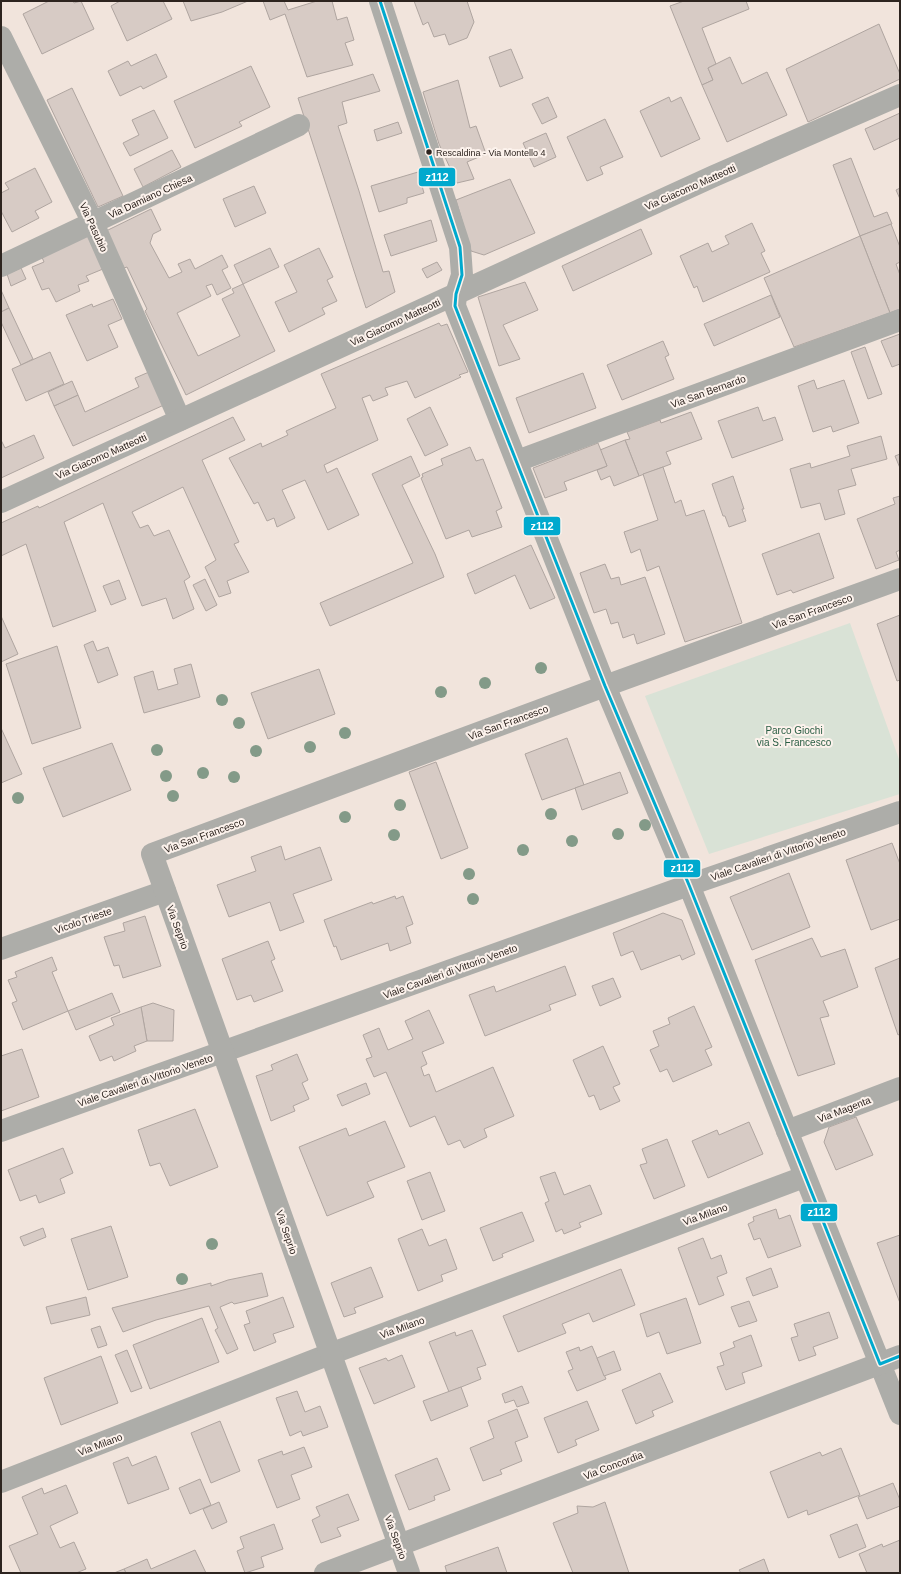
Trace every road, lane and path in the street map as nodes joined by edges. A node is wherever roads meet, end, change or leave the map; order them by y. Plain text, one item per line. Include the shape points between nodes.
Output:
1 (380, 1) edge
2 (1, 37) edge
3 (900, 94) edge
4 (299, 125) dead end
5 (93, 223) junction
6 (1, 266) edge
7 (456, 294) junction
8 (900, 320) edge
9 (180, 420) junction
10 (517, 461) junction
11 (1, 502) edge
12 (900, 578) edge
13 (604, 686) junction
14 (900, 812) edge
15 (689, 885) junction
16 (165, 891) junction
17 (1, 949) edge
18 (224, 1052) junction
19 (900, 1088) edge
20 (1, 1131) edge
21 (787, 1131) junction
22 (804, 1177) junction
23 (330, 1354) junction
24 (900, 1356) edge
25 (880, 1364) junction
26 (900, 1414) edge
27 (1, 1482) edge
28 (399, 1546) junction
29 (325, 1573) edge
30 (409, 1573) edge

1 - 7 street via 460,247 462,275
2 - 5 street, Via Pasubio
3 - 7 street, Via Giacomo Matteotti
4 - 5 street, Via Damiano Chiesa
5 - 6 street, Via Damiano Chiesa
5 - 9 street, Via Pasubio
7 - 9 street, Via Giacomo Matteotti
7 - 10 street via 455,306
8 - 10 street, Via San Bernardo
9 - 11 street, Via Giacomo Matteotti
10 - 13 street
12 - 13 street, Via San Francesco
13 - 15 street
13 - 16 street, Via San Francesco via 152,854
14 - 15 street, Viale Cavalieri di Vittorio Veneto
15 - 18 street, Viale Cavalieri di Vittorio Veneto
15 - 21 street
16 - 17 street, Vicolo Trieste
16 - 18 street, Via Seprio
18 - 20 street, Viale Cavalieri di Vittorio Veneto
18 - 23 street, Via Seprio
19 - 21 street, Via Magenta
21 - 22 street
22 - 23 street, Via Milano
22 - 25 street
23 - 27 street, Via Milano
23 - 28 street, Via Seprio
24 - 25 street, Via Concordia
25 - 26 street
25 - 28 street, Via Concordia
28 - 29 street, Via Concordia
28 - 30 street, Via Seprio

